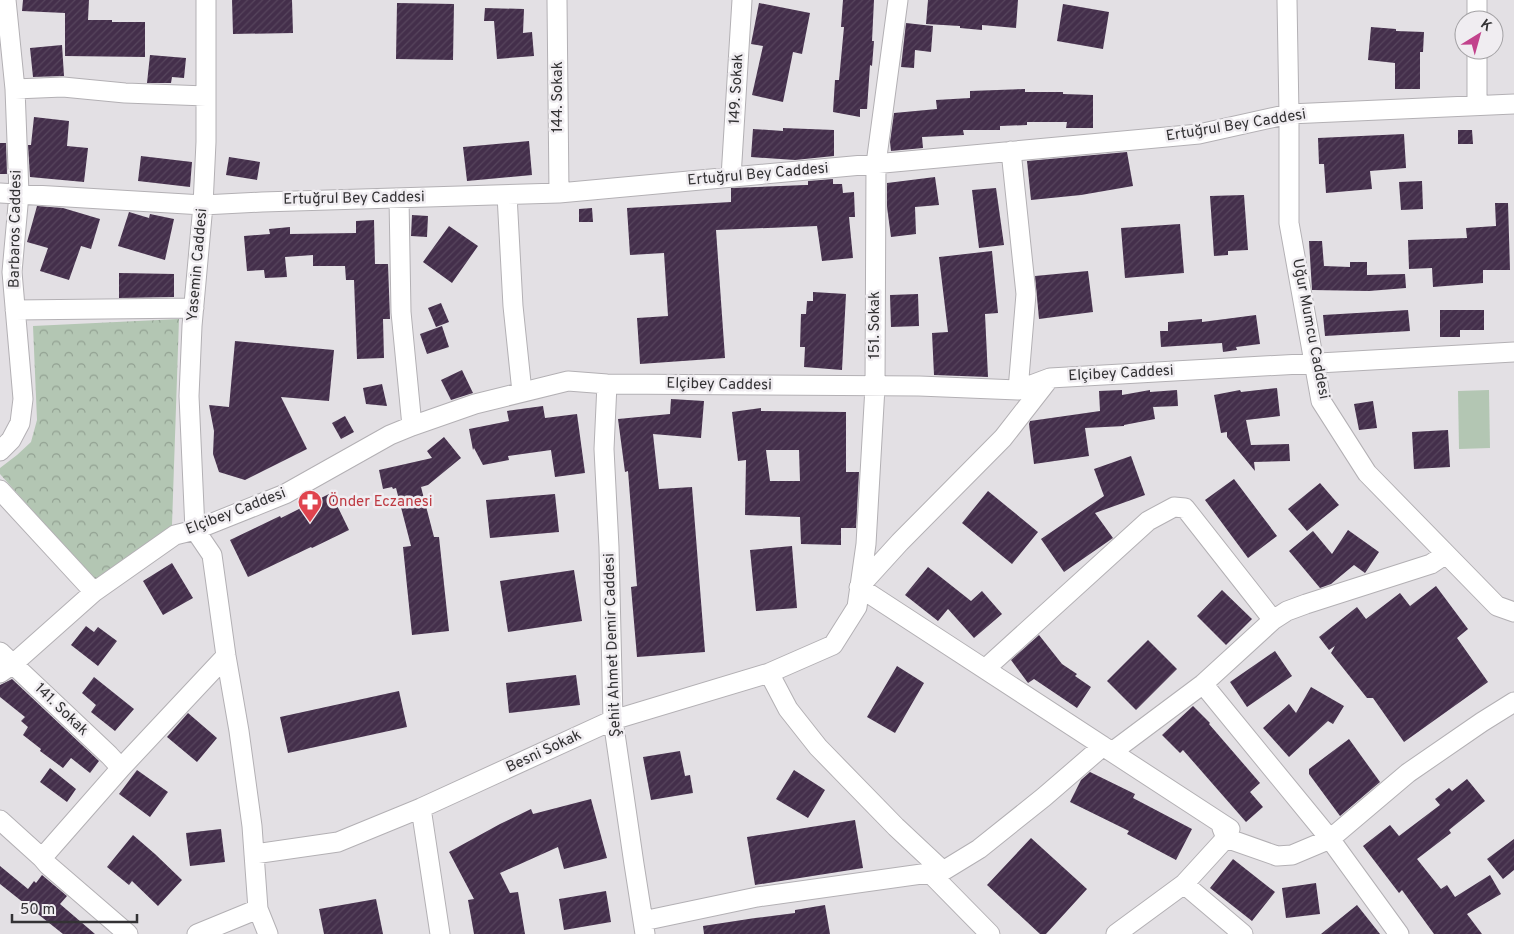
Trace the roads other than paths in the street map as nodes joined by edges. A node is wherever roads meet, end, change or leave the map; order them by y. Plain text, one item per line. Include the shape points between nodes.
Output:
1 (206, 0) edge
2 (557, 0) edge
3 (742, 0) edge
4 (898, 0) edge
5 (1287, 0) edge
6 (4, 8) edge
7 (1477, 60) edge
8 (15, 89) junction
9 (206, 96) junction
10 (1514, 104) edge
11 (1477, 105) junction
12 (1289, 114) junction
13 (1011, 151) junction
14 (876, 164) junction
15 (732, 177) junction
16 (559, 193) junction
17 (9, 194) edge
18 (507, 195) junction
19 (399, 198) junction
20 (203, 206) junction
21 (6, 271) edge
22 (194, 308) junction
23 (15, 310) junction
24 (1514, 352) edge
25 (1315, 363) junction
26 (1050, 378) junction
27 (607, 384) junction
28 (875, 387) junction
29 (1018, 390) junction
30 (522, 392) junction
31 (412, 426) junction
32 (0, 451) edge
33 (0, 490) edge
34 (195, 530) junction
35 (1446, 554) junction
36 (859, 587) junction
37 (94, 592) junction
38 (1514, 612) edge
39 (1273, 620) junction
40 (833, 645) joint
41 (226, 656) junction
42 (4, 663) edge
43 (985, 669) junction
44 (769, 673) junction
45 (1203, 684) junction
46 (1514, 702) edge
47 (613, 720) junction
48 (1108, 749) junction
49 (121, 768) junction
50 (421, 808) junction
51 (0, 820) edge
52 (1223, 831) junction
53 (1330, 839) junction
54 (254, 854) junction
55 (42, 858) junction
56 (936, 872) junction
57 (1184, 884) junction
58 (258, 909) junction
59 (644, 927) edge
60 (128, 934) edge
61 (197, 934) edge
62 (268, 934) edge
63 (440, 934) edge
64 (990, 934) edge
65 (1116, 934) edge
66 (1243, 934) edge
67 (1399, 934) edge

1 - 9 street, Yasemin Caddesi
2 - 16 street, 144. Sokak
3 - 15 street, 149. Sokak
4 - 14 street, 151. Sokak
5 - 12 street, Uğur Mumcu Caddesi
6 - 8 street, Barbaros Caddesi
7 - 11 street
8 - 9 street via 63,87
8 - 17 street, Barbaros Caddesi
9 - 20 street, Yasemin Caddesi
10 - 11 street, Ertuğrul Bey Caddesi
11 - 12 street, Ertuğrul Bey Caddesi
12 - 13 street, Ertuğrul Bey Caddesi via 1199,134
12 - 25 street, Uğur Mumcu Caddesi via 1289,223
13 - 14 street, Ertuğrul Bey Caddesi
13 - 29 street via 1026,294
14 - 15 street, Ertuğrul Bey Caddesi
14 - 28 street, 151. Sokak
15 - 16 street, Ertuğrul Bey Caddesi
16 - 18 street, Ertuğrul Bey Caddesi
17 - 20 street, Ertuğrul Bey Caddesi
17 - 21 street, Barbaros Caddesi
18 - 19 street, Ertuğrul Bey Caddesi
18 - 30 street
19 - 20 street, Ertuğrul Bey Caddesi
19 - 31 street via 401,312
20 - 22 street, Yasemin Caddesi
21 - 23 street, Barbaros Caddesi
22 - 23 street
22 - 34 street, Yasemin Caddesi via 189,396
23 - 32 street, Barbaros Caddesi via 23,399 20,423
24 - 25 street, Elçibey Caddesi
25 - 26 street, Elçibey Caddesi
25 - 35 street, Uğur Mumcu Caddesi via 1321,401 1367,473
26 - 29 street, Elçibey Caddesi
26 - 36 street via 1003,438
27 - 28 street, Elçibey Caddesi
27 - 30 street, Elçibey Caddesi via 568,381
27 - 47 street, Şehit Ahmet Demir Caddesi via 604,449
28 - 29 street, Elçibey Caddesi
28 - 36 street, 151. Sokak via 866,544
30 - 31 street, Elçibey Caddesi
31 - 34 street, Elçibey Caddesi via 285,494
33 - 37 street
34 - 37 street, Elçibey Caddesi via 175,535
34 - 41 street via 212,556
35 - 38 street, Uğur Mumcu Caddesi via 1497,606
35 - 39 street via 1431,564 1306,604
36 - 40 street, 151. Sokak via 856,607
36 - 43 street
37 - 42 street, Elçibey Caddesi
39 - 43 street via 1185,508 1174,507 1148,521
39 - 45 street
40 - 44 street, Besni Sokak
41 - 49 street
41 - 54 street via 241,741
42 - 49 street, 141. Sokak
43 - 48 street
44 - 47 street, Besni Sokak
44 - 56 street via 788,709 818,747
45 - 48 street
45 - 53 street
46 - 53 street via 1408,773
47 - 50 street, Besni Sokak
47 - 59 street, Şehit Ahmet Demir Caddesi
48 - 52 street
48 - 56 street via 979,849
49 - 55 street
50 - 54 street, Besni Sokak via 338,842
50 - 63 street
51 - 55 street
52 - 53 street via 1277,856 1292,856
52 - 57 street
53 - 67 street
54 - 58 street
55 - 60 street
56 - 59 street via 757,897
56 - 64 street
57 - 65 street
57 - 66 street
58 - 61 street
58 - 62 street

